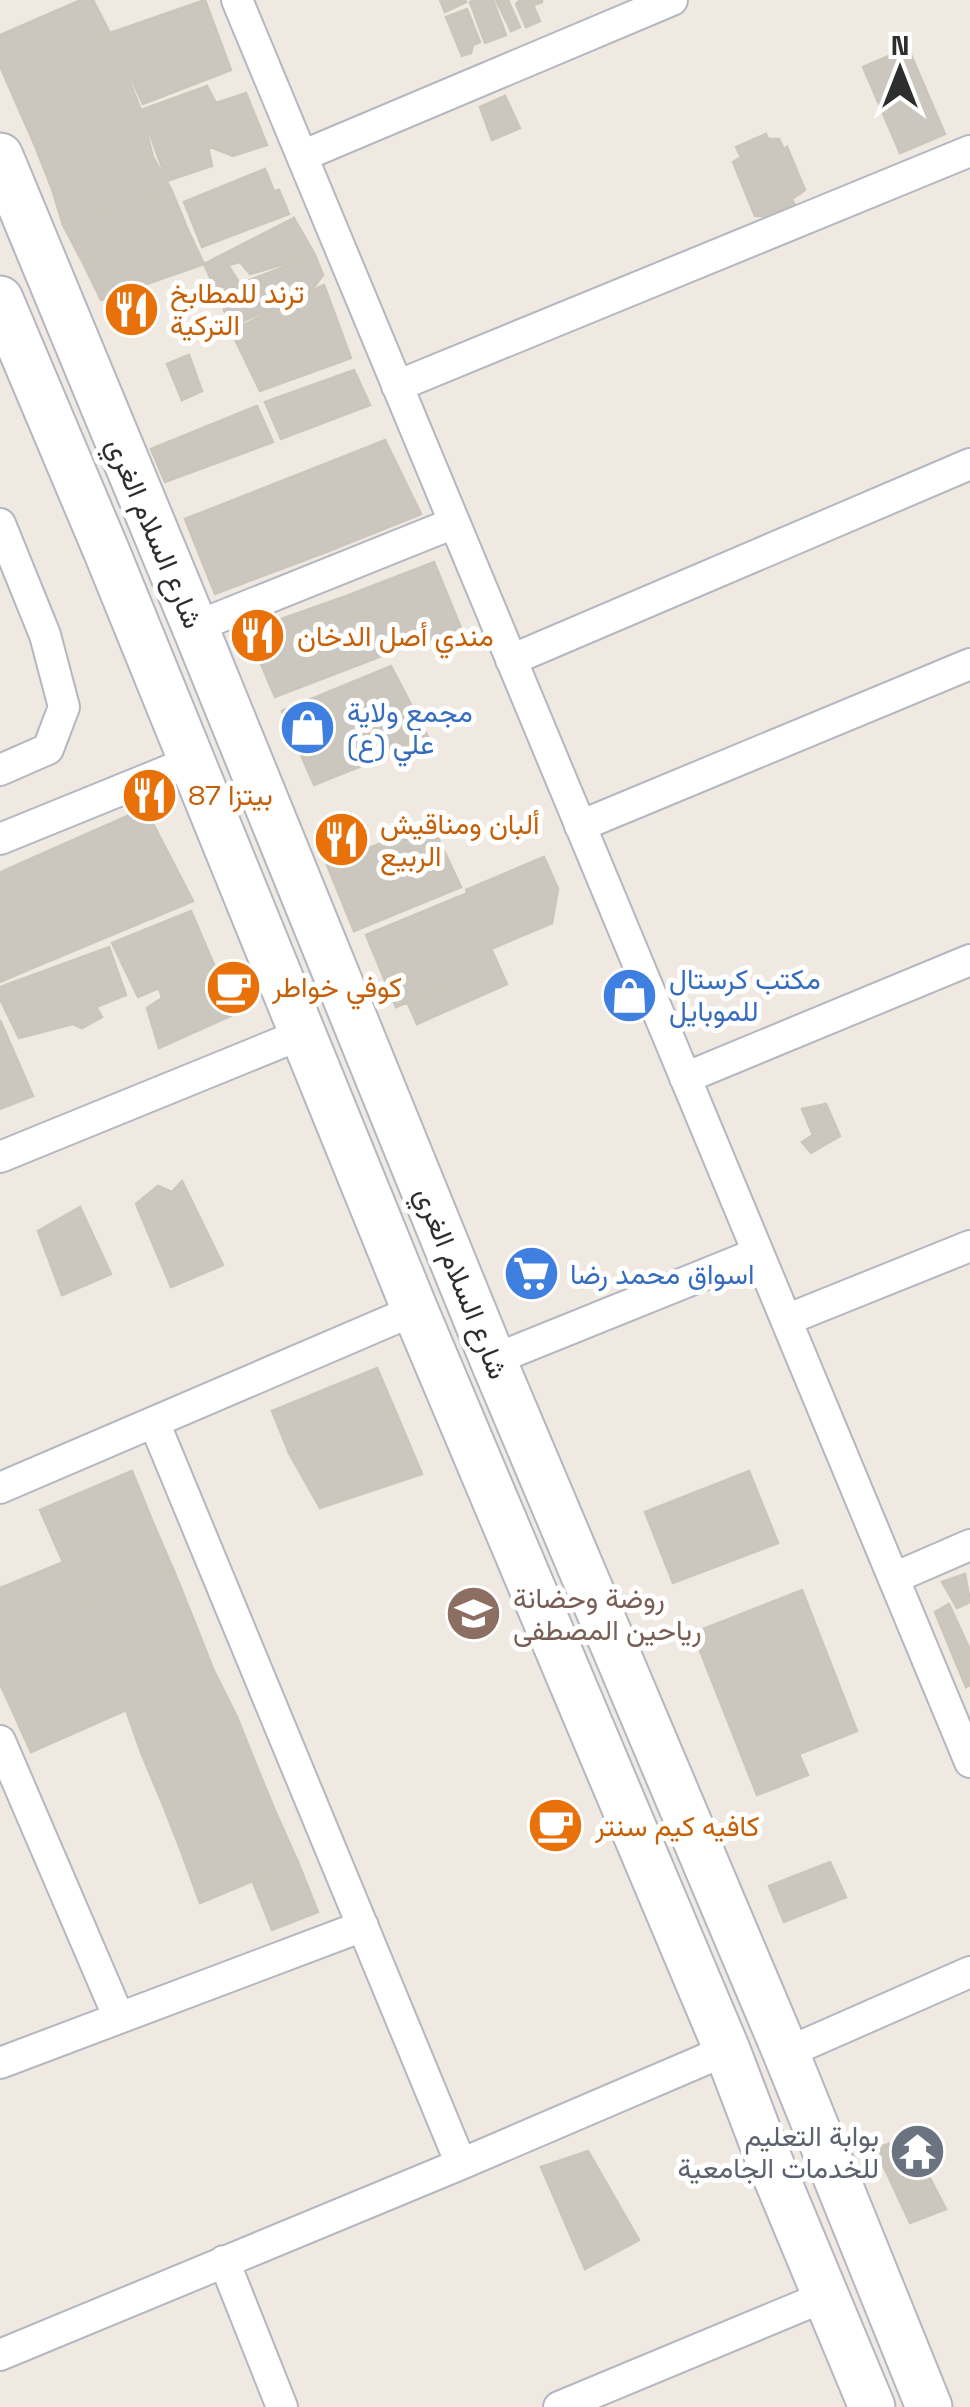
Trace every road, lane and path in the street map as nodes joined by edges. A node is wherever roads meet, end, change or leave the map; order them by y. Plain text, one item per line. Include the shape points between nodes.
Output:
1 (237, 0) edge
2 (672, 0) edge
3 (970, 150) edge
4 (0, 156) edge
5 (302, 156) junction
6 (0, 299) edge
7 (397, 386) junction
8 (970, 464) edge
9 (454, 523) junction
10 (0, 524) edge
11 (153, 530) junction
12 (106, 550) junction
13 (194, 627) junction
14 (511, 660) junction
15 (970, 664) edge
16 (192, 761) junction
17 (0, 770) edge
18 (580, 826) junction
19 (0, 838) edge
20 (970, 960) edge
21 (302, 1034) junction
22 (685, 1078) junction
23 (0, 1156) edge
24 (970, 1246) edge
25 (758, 1253) junction
26 (415, 1310) junction
27 (786, 1320) junction
28 (493, 1360) junction
29 (154, 1422) junction
30 (0, 1488) edge
31 (970, 1545) edge
32 (894, 1578) junction
33 (0, 1741) edge
34 (970, 1762) edge
35 (363, 1926) junction
36 (970, 1972) edge
37 (118, 2018) junction
38 (727, 2050) junction
39 (786, 2052) junction
40 (0, 2064) edge
41 (818, 2135) junction
42 (767, 2155) junction
43 (461, 2164) junction
44 (224, 2261) junction
45 (826, 2296) junction
46 (0, 2355) edge
47 (282, 2407) edge
48 (560, 2407) edge
49 (872, 2407) edge
50 (929, 2407) edge

1 - 5 street
2 - 5 street
3 - 7 street
4 - 11 main road, شارع السلام الغري
5 - 7 street
6 - 12 main road, شارع السلام الغري
7 - 9 street
8 - 14 street
9 - 13 street
9 - 14 street
10 - 17 street via 46,635 64,707 48,749
11 - 12 main road
11 - 13 main road, شارع السلام الغري
12 - 16 main road, شارع السلام الغري
13 - 28 main road, شارع السلام الغري
14 - 18 street
15 - 18 street
16 - 19 street
16 - 21 main road, شارع السلام الغري
18 - 22 street
20 - 22 street
21 - 23 street
21 - 26 main road, شارع السلام الغري
22 - 25 street
24 - 27 street
25 - 27 street
25 - 28 street
26 - 29 street
26 - 38 main road, شارع السلام الغري
27 - 32 street
28 - 39 main road, شارع السلام الغري
29 - 30 street
29 - 35 street
31 - 32 street
32 - 34 street
33 - 37 street
35 - 37 street
35 - 43 street
36 - 39 street
37 - 40 street
38 - 42 main road, شارع السلام الغري
38 - 43 street
39 - 41 main road, شارع السلام الغري
41 - 42 main road
41 - 50 main road, شارع السلام الغري
42 - 45 main road, شارع السلام الغري
43 - 44 street
44 - 46 street
44 - 47 street
45 - 48 street
45 - 49 main road, شارع السلام الغري

